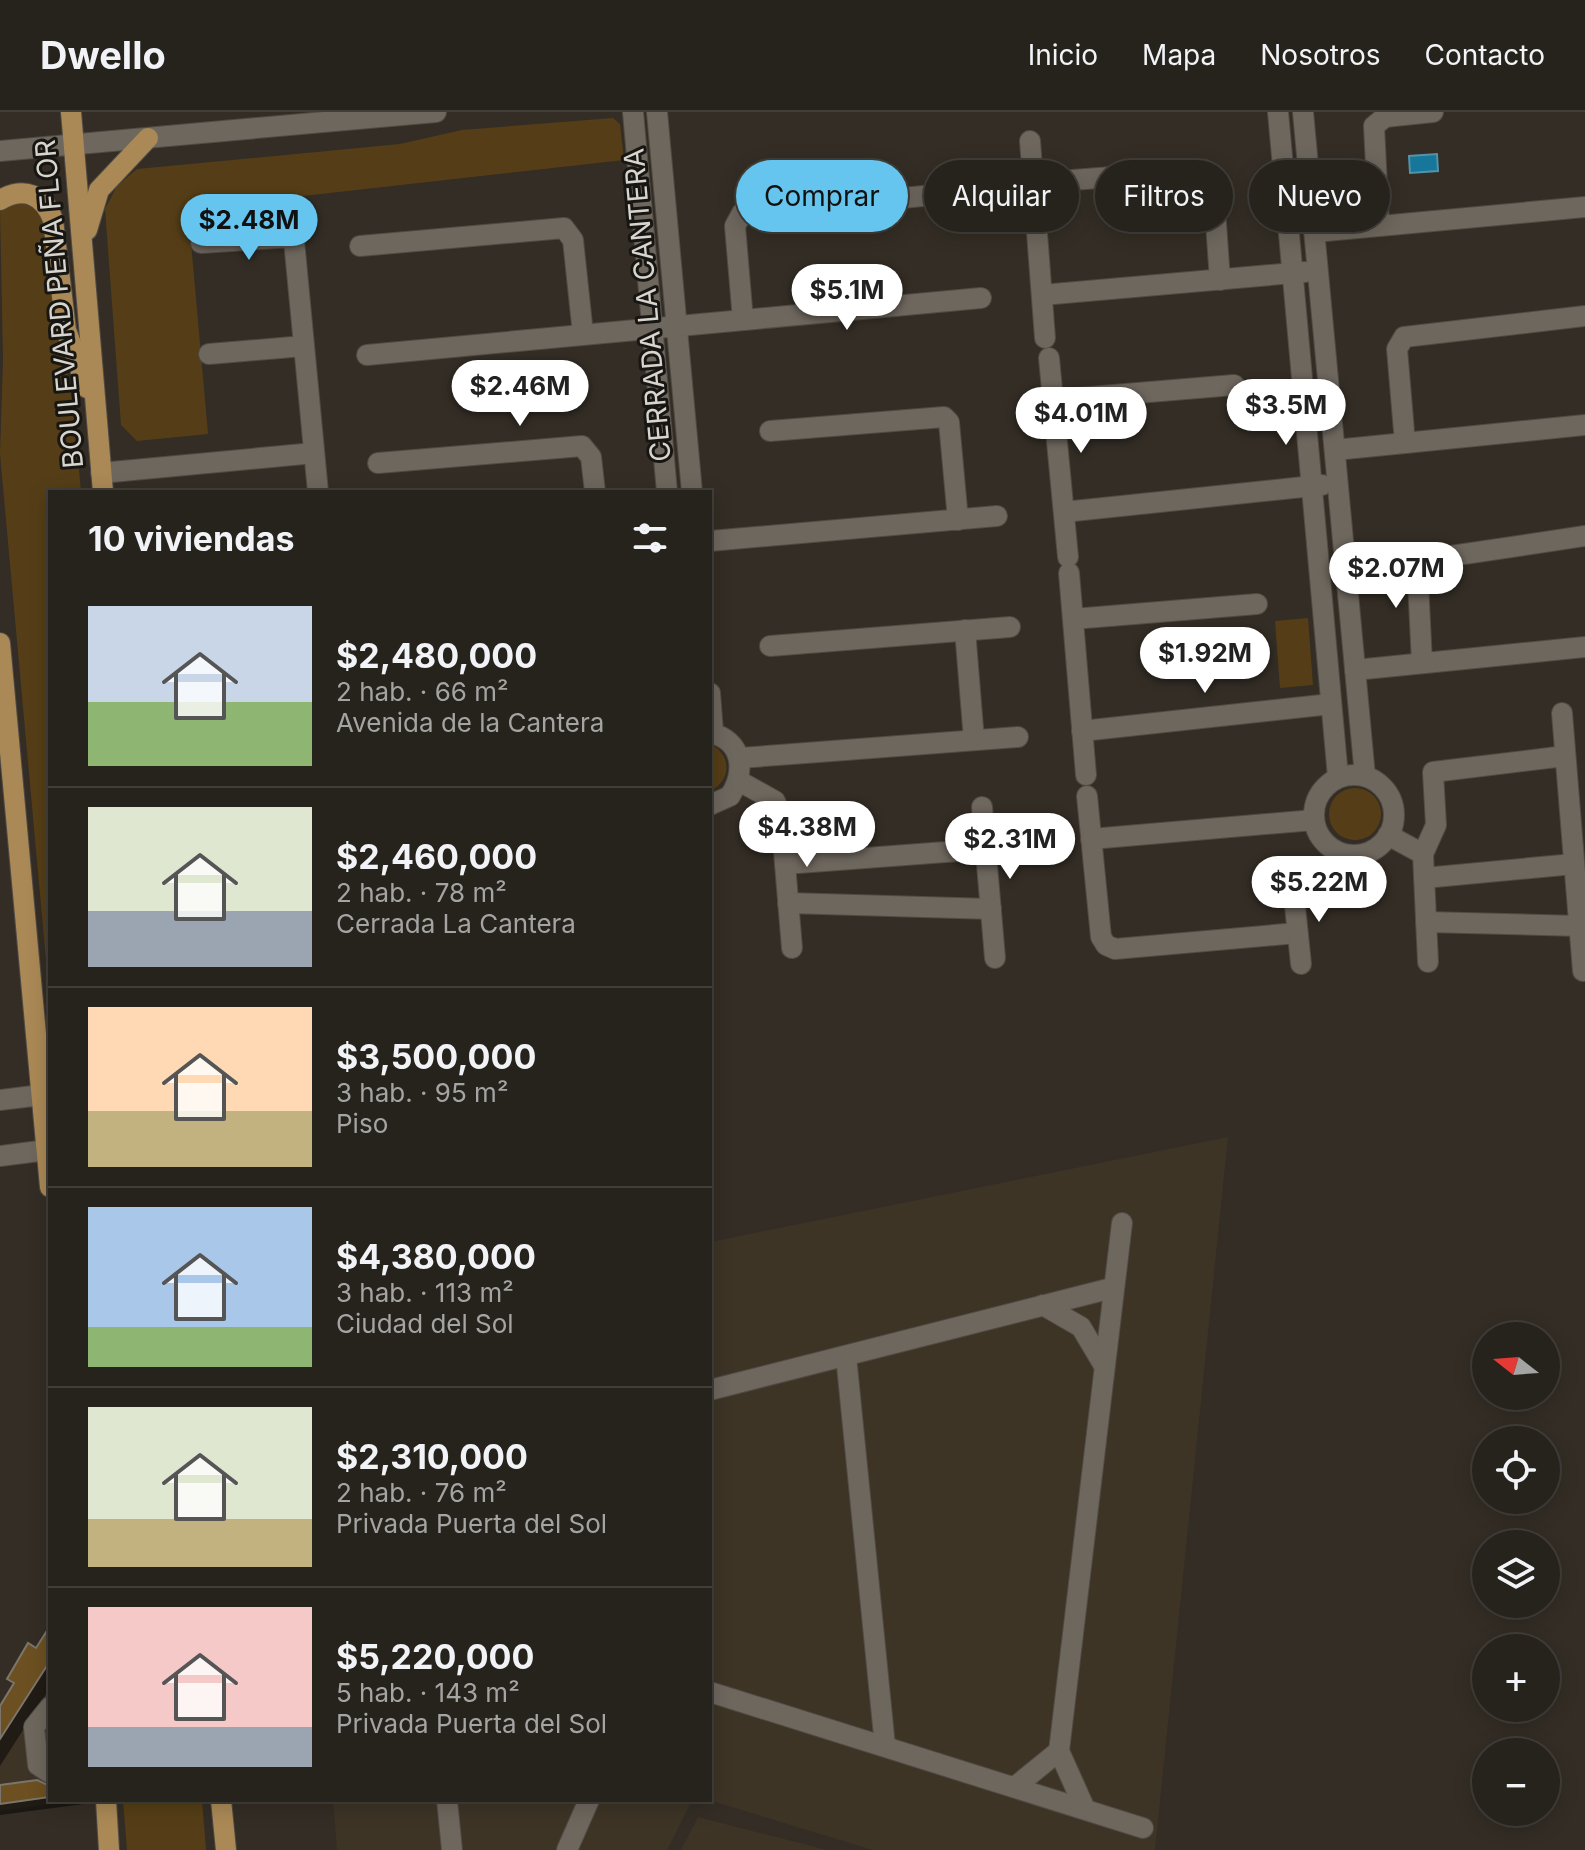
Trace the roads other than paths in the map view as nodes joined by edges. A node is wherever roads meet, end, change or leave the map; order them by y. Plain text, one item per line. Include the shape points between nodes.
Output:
1 (71, 112) edge
2 (436, 112) edge
3 (633, 112) edge
4 (657, 112) edge
5 (1278, 112) edge
6 (1303, 112) edge
7 (1433, 112) edge
8 (148, 138) junction
9 (1030, 141) dead end
10 (75, 145) junction
11 (0, 151) edge
12 (1031, 160) edge
13 (1308, 160) edge
14 (1376, 160) edge
15 (1079, 180) edge
16 (924, 196) edge
17 (0, 200) edge
18 (1585, 207) edge
19 (291, 209) dead end
20 (1390, 225) edge
21 (1037, 232) edge
22 (1315, 232) edge
23 (294, 237) junction
24 (201, 243) dead end
25 (360, 246) dead end
26 (84, 270) junction
27 (1318, 270) junction
28 (1293, 273) junction
29 (1220, 280) junction
30 (1042, 295) junction
31 (981, 298) dead end
32 (1585, 316) edge
33 (743, 320) junction
34 (677, 326) junction
35 (652, 328) junction
36 (583, 334) junction
37 (304, 346) junction
38 (209, 354) dead end
39 (367, 355) dead end
40 (1234, 385) dead end
41 (1053, 400) junction
42 (96, 415) junction
43 (1585, 425) edge
44 (770, 431) dead end
45 (1405, 443) junction
46 (1335, 450) junction
47 (314, 453) junction
48 (378, 463) dead end
49 (102, 482) edge
50 (1338, 483) junction
51 (1312, 486) junction
52 (318, 490) edge
53 (595, 490) edge
54 (667, 490) edge
55 (692, 490) edge
56 (1064, 512) junction
57 (997, 516) dead end
58 (958, 520) junction
59 (1585, 536) edge
60 (712, 541) edge
61 (1257, 604) dead end
62 (1073, 619) junction
63 (1010, 627) dead end
64 (965, 630) junction
65 (0, 643) edge
66 (770, 646) dead end
67 (1585, 647) edge
68 (1422, 663) junction
69 (1355, 670) junction
70 (1331, 704) junction
71 (1562, 713) dead end
72 (4, 722) edge
73 (1082, 731) junction
74 (712, 732) edge
75 (1018, 737) dead end
76 (974, 740) junction
77 (5, 747) edge
78 (1565, 756) junction
79 (740, 758) junction
80 (1365, 776) junction
81 (1338, 777) junction
82 (739, 781) junction
83 (712, 804) edge
84 (982, 807) dead end
85 (1314, 820) junction
86 (1388, 835) junction
87 (1091, 839) junction
88 (986, 849) junction
89 (1423, 854) junction
90 (785, 864) junction
91 (1574, 864) junction
92 (1424, 878) junction
93 (1293, 887) dead end
94 (788, 903) junction
95 (991, 909) junction
96 (1426, 922) junction
97 (1579, 926) junction
98 (1297, 933) junction
99 (792, 948) dead end
100 (995, 958) dead end
101 (1428, 962) dead end
102 (1301, 964) dead end
103 (1583, 971) dead end
104 (41, 1095) junction
105 (0, 1100) edge
106 (47, 1150) junction
107 (0, 1156) edge
108 (48, 1162) edge
109 (1122, 1223) dead end
110 (1112, 1288) junction
111 (1043, 1305) junction
112 (846, 1356) junction
113 (1103, 1364) junction
114 (712, 1390) edge
115 (712, 1693) edge
116 (48, 1710) edge
117 (885, 1746) junction
118 (1059, 1751) junction
119 (48, 1772) edge
120 (1016, 1786) junction
121 (106, 1802) edge
122 (221, 1802) edge
123 (447, 1802) edge
124 (588, 1802) edge
125 (1085, 1809) junction
126 (1143, 1828) dead end
127 (109, 1850) edge
128 (226, 1850) edge
129 (452, 1850) edge
130 (567, 1850) edge

1 - 10 main road, BOULEVARD PEÑA FLOR
2 - 8 street
3 - 35 street, CERRADA LA CANTERA
4 - 34 street, CERRADA LA CANTERA
5 - 28 street
6 - 13 street
7 - 14 street via 1385,117 1374,126
8 - 10 street
8 - 26 main road via 99,190 89,218
9 - 12 street
10 - 11 street
10 - 26 main road, BOULEVARD PEÑA FLOR
15 - 29 street via 1204,170 1213,181
16 - 33 street via 742,213 735,226
17 - 42 main road via 31,194 48,205 66,330
18 - 20 street
19 - 23 street
21 - 30 street
22 - 27 street
23 - 24 street
23 - 37 street
25 - 36 street via 564,228 573,240
26 - 42 main road, BOULEVARD PEÑA FLOR
27 - 28 street
27 - 46 street
28 - 29 street
28 - 51 street
29 - 30 street
30 - 41 street
31 - 33 street
32 - 45 street via 1404,337 1397,349
33 - 34 street
34 - 35 street
34 - 55 street, CERRADA LA CANTERA
35 - 36 street
35 - 54 street, CERRADA LA CANTERA
36 - 39 street
37 - 38 street
37 - 47 street
40 - 41 street
41 - 56 street
42 - 49 main road, BOULEVARD PEÑA FLOR
43 - 45 street
44 - 58 street via 944,417 949,422
45 - 46 street
46 - 50 street
47 - 49 street
47 - 52 street
48 - 53 street via 577,445 590,452
50 - 51 street
50 - 69 street
51 - 56 street
51 - 70 street
56 - 62 street
57 - 58 street
58 - 60 street
59 - 68 street via 1417,561
61 - 62 street
62 - 73 street
63 - 64 street
64 - 66 street
64 - 76 street
65 - 72 main road
67 - 68 street
68 - 69 street
69 - 80 street
70 - 73 street
70 - 81 street
71 - 78 street
72 - 77 main road
73 - 87 street
74 - 79 street via 730,742
75 - 76 street
76 - 79 street
77 - 104 main road
78 - 89 street via 1433,772 1436,825
78 - 91 street
79 - 82 street
80 - 81 street
80 - 86 street via 1386,791 1392,803
81 - 85 street via 1318,795
82 - 83 street via 730,796
82 - 90 street via 775,801
84 - 88 street
85 - 86 street via 1325,844 1349,855 1375,849
85 - 87 street
86 - 89 street
87 - 98 street via 1101,937 1110,948
88 - 90 street
88 - 95 street
89 - 92 street
90 - 94 street
91 - 92 street
91 - 97 street
92 - 96 street
93 - 98 street
94 - 95 street
94 - 99 street
95 - 100 street
96 - 97 street
96 - 101 street
97 - 103 street
98 - 102 street
104 - 105 street
104 - 106 main road
106 - 107 street
106 - 108 main road
109 - 110 street
110 - 111 street
110 - 113 street
111 - 112 street
111 - 113 street via 1081,1327
112 - 114 street
112 - 117 street
113 - 118 street
115 - 117 street
116 - 119 street via 34,1727 38,1765
117 - 120 street
118 - 120 street
118 - 125 street
120 - 125 street
121 - 127 main road
122 - 128 main road
123 - 129 street
124 - 130 street
125 - 126 street

